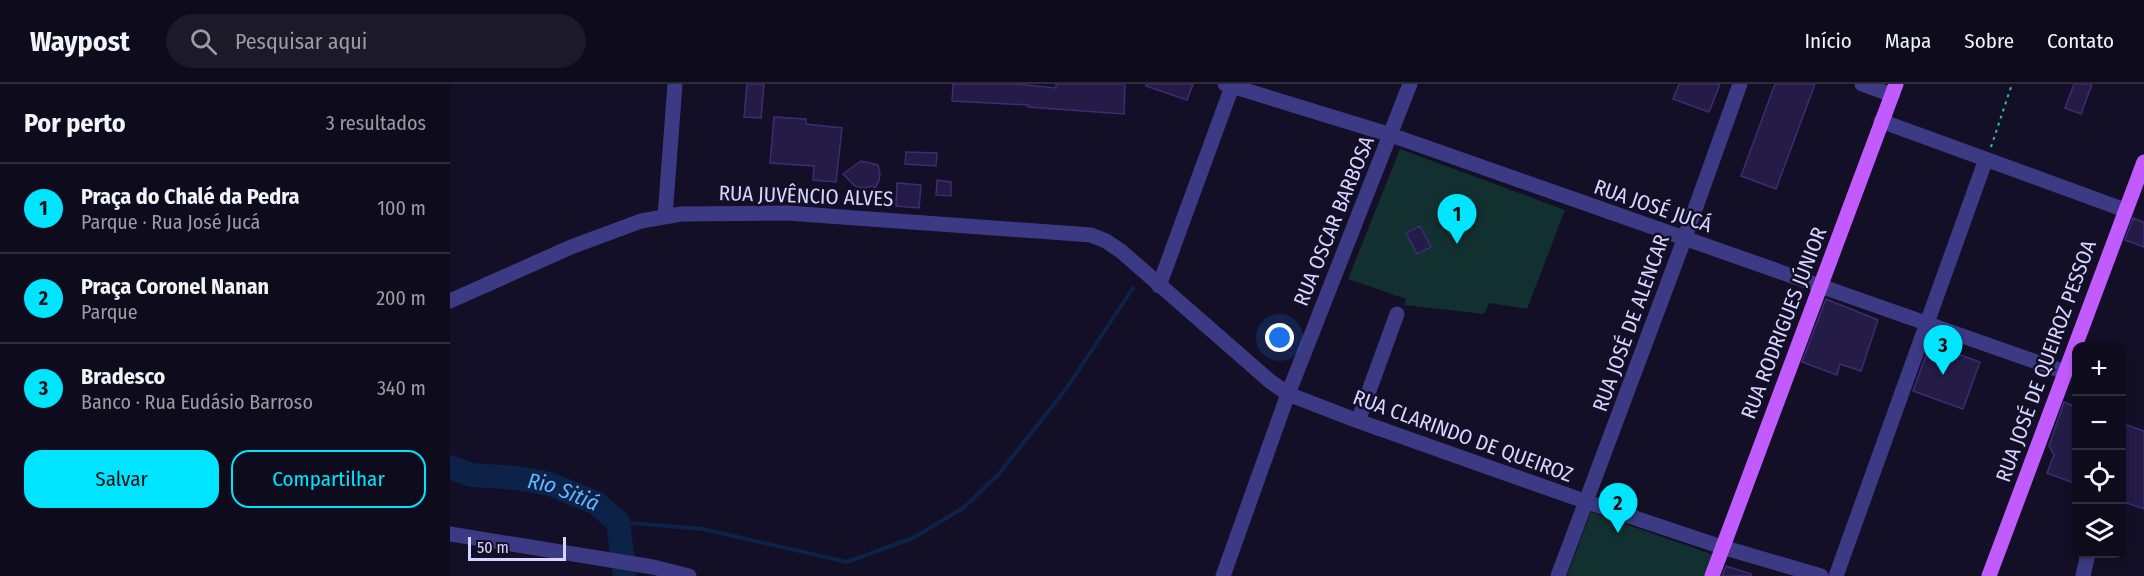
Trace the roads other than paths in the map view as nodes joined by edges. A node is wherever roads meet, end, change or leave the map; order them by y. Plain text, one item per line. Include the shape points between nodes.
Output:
1 (675, 84) edge
2 (1410, 84) edge
3 (1740, 84) edge
4 (1862, 84) edge
5 (1230, 85) edge
6 (1894, 89) edge
7 (1881, 121) junction
8 (1390, 135) junction
9 (1986, 159) junction
10 (2144, 162) edge
11 (2125, 210) junction
12 (665, 217) junction
13 (1684, 240) junction
14 (1159, 286) junction
15 (1820, 286) junction
16 (450, 301) edge
17 (1397, 314) dead end
18 (1926, 323) junction
19 (2065, 372) junction
20 (1288, 394) junction
21 (1358, 421) junction
22 (1587, 502) junction
23 (450, 534) edge
24 (1722, 547) junction
25 (2087, 558) edge
26 (689, 576) edge
27 (1223, 576) edge
28 (1558, 576) edge
29 (1712, 576) edge
30 (1821, 576) edge
31 (1836, 576) edge
32 (1989, 576) edge
33 (2083, 576) edge

1 - 12 street
2 - 8 street, RUA OSCAR BARBOSA
3 - 13 street, RUA JOSÉ DE ALENCAR
4 - 6 street
5 - 8 street, RUA JOSÉ JUCÁ
5 - 14 street
6 - 7 main road, RUA RODRIGUES JÚNIOR
7 - 9 street
7 - 15 main road, RUA RODRIGUES JÚNIOR
8 - 13 street, RUA JOSÉ JUCÁ
8 - 20 street, RUA OSCAR BARBOSA
9 - 11 street
9 - 18 street
10 - 11 main road, RUA JOSÉ DE QUEIROZ PESSOA
11 - 19 main road, RUA JOSÉ DE QUEIROZ PESSOA
12 - 14 street, RUA JUVÊNCIO ALVES via 788,213 1091,235 1122,252
12 - 16 street, RUA JUVÊNCIO ALVES via 641,221 571,247
13 - 15 street, RUA JOSÉ JUCÁ
13 - 22 street, RUA JOSÉ DE ALENCAR
14 - 20 street, RUA CLARINDO DE QUEIROZ
15 - 18 street, RUA JOSÉ JUCÁ
15 - 24 main road, RUA RODRIGUES JÚNIOR
17 - 21 street
18 - 19 street, RUA JOSÉ JUCÁ
18 - 31 street
19 - 32 main road, RUA JOSÉ DE QUEIROZ PESSOA
20 - 21 street, RUA CLARINDO DE QUEIROZ
20 - 27 street, RUA OSCAR BARBOSA
21 - 22 street, RUA CLARINDO DE QUEIROZ
22 - 24 street, RUA CLARINDO DE QUEIROZ
22 - 28 street, RUA JOSÉ DE ALENCAR
23 - 26 street
24 - 29 main road, RUA RODRIGUES JÚNIOR
24 - 30 street, RUA CLARINDO DE QUEIROZ
25 - 33 street

